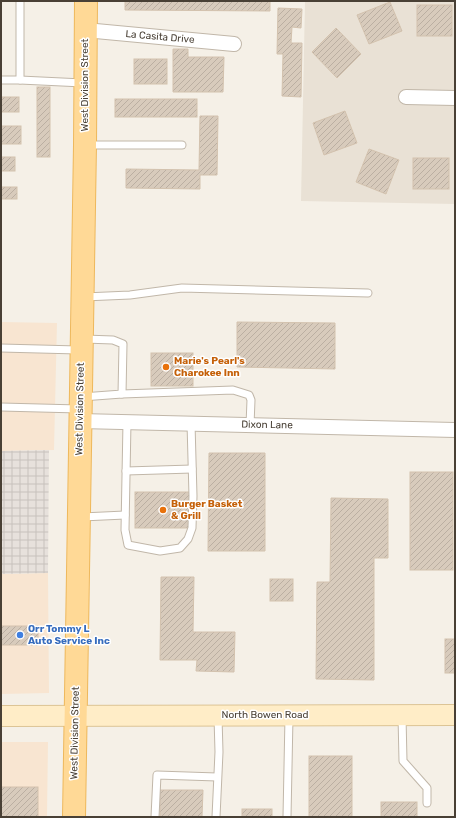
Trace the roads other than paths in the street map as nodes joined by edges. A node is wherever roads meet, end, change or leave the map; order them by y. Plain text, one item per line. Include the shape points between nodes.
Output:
1 (20, 1) edge
2 (86, 1) edge
3 (86, 30) junction
4 (234, 44) dead end
5 (1, 80) edge
6 (20, 80) junction
7 (85, 83) junction
8 (406, 98) dead end
9 (455, 98) edge
10 (85, 145) junction
11 (182, 145) dead end
12 (368, 293) dead end
13 (82, 297) junction
14 (81, 344) junction
15 (1, 348) edge
16 (122, 394) junction
17 (1, 407) edge
18 (80, 409) junction
19 (127, 422) junction
20 (191, 423) junction
21 (250, 425) junction
22 (455, 430) edge
23 (192, 469) junction
24 (126, 471) junction
25 (125, 515) junction
26 (78, 517) junction
27 (75, 715) junction
28 (218, 715) junction
29 (289, 715) junction
30 (402, 715) junction
31 (455, 715) edge
32 (1, 716) edge
33 (217, 777) junction
34 (427, 803) dead end
35 (74, 817) edge
36 (155, 817) edge
37 (216, 817) edge
38 (287, 817) edge

1 - 6 lane
2 - 3 main road, West Division Street
3 - 4 street, La Casita Drive
3 - 7 main road, West Division Street
5 - 6 lane
6 - 7 lane
7 - 10 main road, West Division Street
8 - 9 street
10 - 11 lane
10 - 13 main road, West Division Street
12 - 13 lane via 182,288 130,295
13 - 14 main road, West Division Street
14 - 15 lane
14 - 16 lane via 113,340 123,344
14 - 18 main road, West Division Street
16 - 18 lane
16 - 21 lane via 233,390 249,395
17 - 18 lane
18 - 19 street, Dixon Lane
18 - 26 main road, West Division Street
19 - 20 street, Dixon Lane
19 - 24 lane
20 - 21 street, Dixon Lane
20 - 23 lane
21 - 22 street, Dixon Lane
23 - 24 lane
23 - 25 lane via 192,528 188,539 180,548 160,551 128,545
24 - 25 lane
25 - 26 lane
26 - 27 main road, West Division Street
27 - 28 street, North Bowen Road
27 - 32 street, North Bowen Road
27 - 35 main road, West Division Street
28 - 29 street, North Bowen Road
28 - 33 lane
29 - 30 street, North Bowen Road
29 - 38 lane
30 - 31 street, North Bowen Road
30 - 34 lane via 403,761 427,788
33 - 36 lane via 157,775
33 - 37 lane

